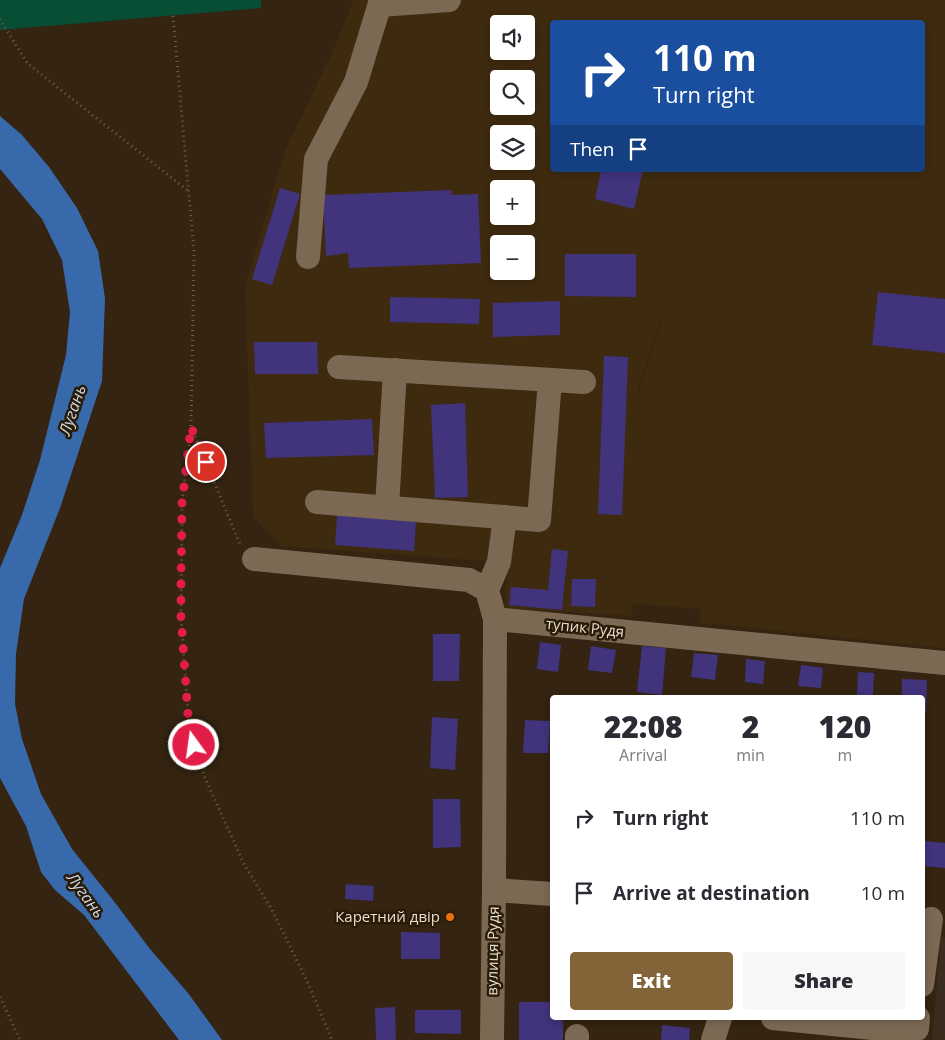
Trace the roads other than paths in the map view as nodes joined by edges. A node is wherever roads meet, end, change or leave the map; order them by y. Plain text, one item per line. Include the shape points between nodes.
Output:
1 (449, 0) edge
2 (381, 3) edge
3 (308, 257) dead end
4 (339, 367) dead end
5 (395, 370) junction
6 (550, 380) junction
7 (584, 382) dead end
8 (317, 502) dead end
9 (386, 507) junction
10 (505, 517) junction
11 (254, 559) road end
12 (487, 590) junction
13 (494, 619) junction
14 (945, 663) edge
15 (494, 890) junction
16 (550, 894) edge
17 (933, 919) edge
18 (925, 967) edge
19 (719, 1020) edge
20 (794, 1020) edge
21 (918, 1020) edge
22 (492, 1040) edge
23 (712, 1040) edge

1 - 2 street
2 - 3 street via 356,82 316,159
4 - 5 street
5 - 6 street
5 - 9 street
6 - 7 street
6 - 10 street via 539,520
8 - 9 street
9 - 10 street
10 - 12 street via 499,562
11 - 12 street via 470,580
12 - 13 street
13 - 14 street, тупик Рудя
13 - 15 street
15 - 16 street, вулиця Рудя
15 - 22 street, вулиця Рудя
17 - 18 street
19 - 23 street
20 - 21 street via 900,1030 917,1029

